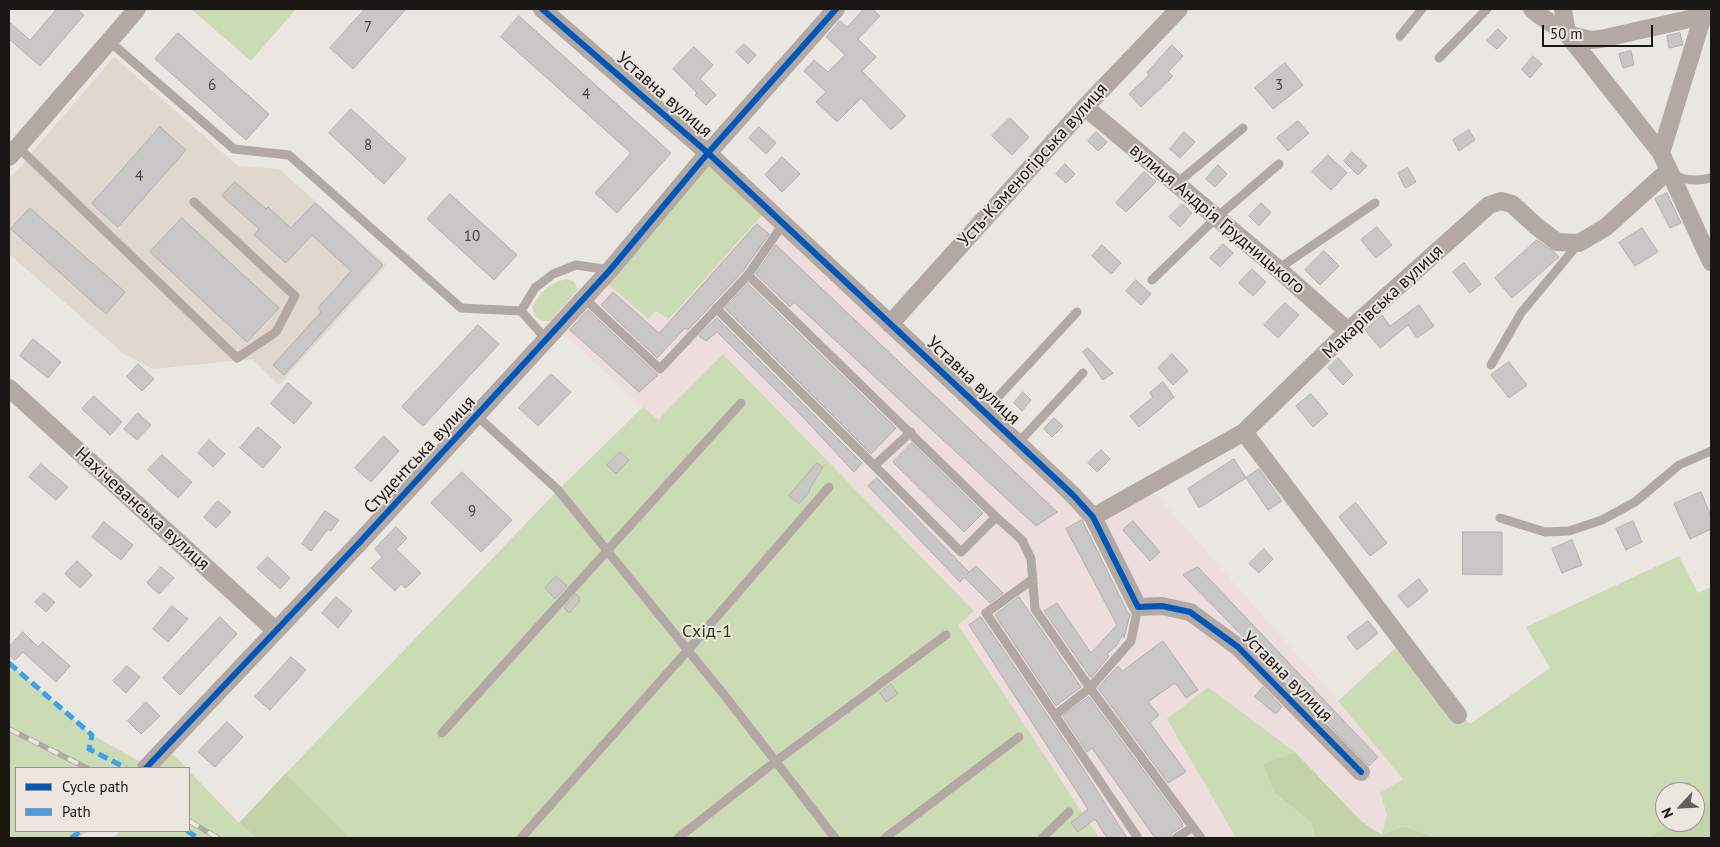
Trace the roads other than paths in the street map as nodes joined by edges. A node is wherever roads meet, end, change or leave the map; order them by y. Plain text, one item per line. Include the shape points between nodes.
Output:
1 (136, 9) edge
2 (542, 9) edge
3 (836, 9) edge
4 (1179, 9) edge
5 (1422, 9) edge
6 (1487, 9) edge
7 (1532, 9) edge
8 (1564, 9) edge
9 (1706, 12) edge
10 (1567, 34) junction
11 (1400, 36) dead end
12 (110, 41) junction
13 (1439, 58) dead end
14 (1085, 107) junction
15 (1243, 128) dead end
16 (13, 152) edge
17 (708, 153) junction
18 (1661, 153) junction
19 (1279, 164) dead end
20 (1668, 170) junction
21 (1711, 178) edge
22 (1176, 184) junction
23 (194, 202) dead end
24 (1375, 203) dead end
25 (1216, 218) junction
26 (783, 224) junction
27 (1579, 243) junction
28 (1711, 262) edge
29 (1278, 269) junction
30 (610, 270) junction
31 (748, 275) junction
32 (1152, 280) dead end
33 (584, 298) junction
34 (716, 308) junction
35 (521, 311) junction
36 (1077, 312) dead end
37 (890, 324) junction
38 (1348, 332) junction
39 (546, 339) junction
40 (1491, 365) dead end
41 (1083, 373) dead end
42 (9, 388) edge
43 (742, 403) dead end
44 (984, 412) junction
45 (477, 416) junction
46 (911, 432) junction
47 (1244, 432) junction
48 (1018, 443) junction
49 (1711, 451) edge
50 (875, 465) junction
51 (830, 487) dead end
52 (996, 517) junction
53 (1093, 517) junction
54 (1500, 518) dead end
55 (607, 551) junction
56 (1033, 579) junction
57 (1138, 607) junction
58 (275, 630) junction
59 (946, 635) dead end
60 (688, 650) junction
61 (1090, 688) junction
62 (1055, 714) junction
63 (1458, 715) dead end
64 (442, 733) dead end
65 (1019, 737) dead end
66 (776, 761) junction
67 (147, 767) edge
68 (1361, 772) dead end
69 (1069, 812) dead end
70 (1193, 827) junction
71 (521, 838) edge
72 (678, 838) edge
73 (835, 838) edge
74 (885, 838) edge
75 (1042, 838) edge
76 (1138, 838) edge
77 (1176, 838) edge
78 (1201, 838) edge

1 - 12 street
2 - 17 street, Уставна вулиця
3 - 17 street, Студентська вулиця
4 - 14 street, Усть-Каменогірська вулиця
5 - 11 lane
6 - 13 lane
7 - 10 street
8 - 10 street
9 - 10 street via 1601,39 1590,40
9 - 18 street
10 - 18 street
12 - 16 street
12 - 35 lane via 234,149 289,155 461,308
14 - 22 street, вулиця Андрія Грудницького
14 - 37 street, Усть-Каменогірська вулиця
15 - 22 lane
16 - 23 lane via 238,358 276,332 295,296
17 - 26 street, Уставна вулиця
17 - 30 street, Студентська вулиця
18 - 20 street
19 - 25 lane
20 - 21 lane via 1680,179
20 - 27 street via 1606,226
20 - 28 street
22 - 25 street, вулиця Андрія Грудницького
24 - 29 lane
25 - 29 street, вулиця Андрія Грудницького
25 - 32 lane
26 - 31 lane
26 - 37 street, Уставна вулиця
27 - 38 street, Макарівська вулиця via 1557,242 1512,204 1501,201 1489,205
27 - 40 lane via 1521,313
29 - 38 street, вулиця Андрія Грудницького
30 - 33 street, Студентська вулиця
30 - 35 lane via 576,265 553,274 535,288
31 - 34 lane
31 - 46 lane
33 - 34 lane via 660,369
33 - 39 street, Студентська вулиця
34 - 50 lane
35 - 39 lane
36 - 44 lane
37 - 44 street, Уставна вулиця
38 - 47 street, Макарівська вулиця
39 - 45 street, Студентська вулиця
41 - 48 lane
42 - 58 street, Нахічеванська вулиця
43 - 55 lane
44 - 48 street, Уставна вулиця
45 - 55 lane via 558,490
45 - 58 street, Студентська вулиця
46 - 50 lane
46 - 52 lane
47 - 53 street, Макарівська вулиця
47 - 63 street
48 - 53 street, Уставна вулиця
49 - 54 lane via 1679,465 1635,502 1602,520 1569,531 1545,532
50 - 52 lane via 961,552
51 - 60 lane
52 - 56 lane via 1022,540 1030,559
53 - 57 street, Уставна вулиця
55 - 60 lane
55 - 64 lane
56 - 61 lane via 1035,609
56 - 62 lane via 986,613
57 - 61 lane via 1131,641
57 - 68 street, Уставна вулиця via 1162,606 1190,612 1238,647
58 - 67 street, Студентська вулиця
59 - 66 lane
60 - 66 lane
60 - 71 lane
61 - 62 lane
61 - 70 lane
62 - 76 lane
65 - 74 lane
66 - 72 lane
66 - 73 lane
69 - 75 lane
70 - 77 lane
70 - 78 lane

